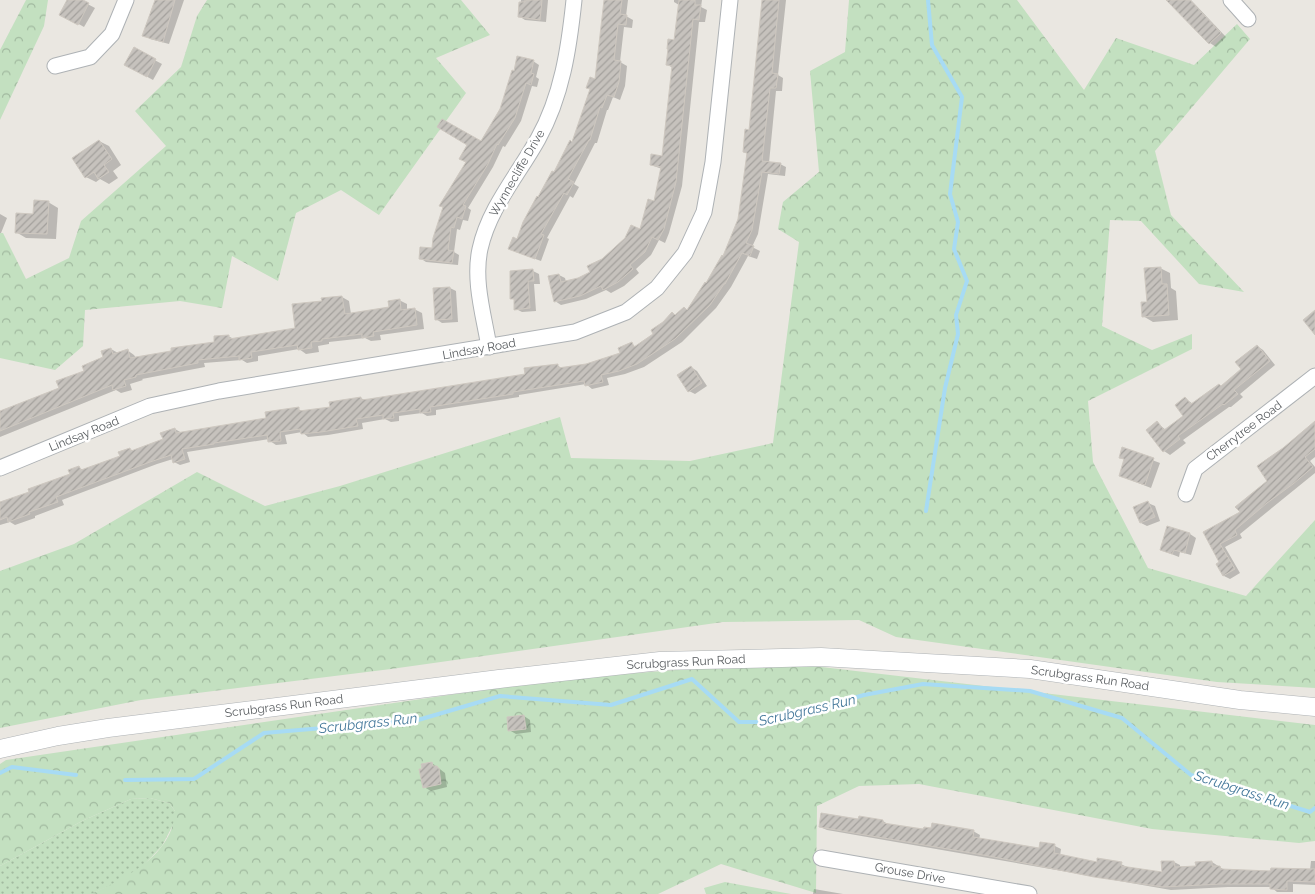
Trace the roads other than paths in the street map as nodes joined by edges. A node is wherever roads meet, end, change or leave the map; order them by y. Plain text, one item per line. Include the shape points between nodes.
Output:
1 (126, 0) edge
2 (574, 0) edge
3 (730, 0) edge
4 (1231, 0) edge
5 (1248, 19) dead end
6 (55, 66) dead end
7 (490, 347) junction
8 (1315, 376) edge
9 (0, 468) edge
10 (1186, 494) dead end
11 (1315, 707) edge
12 (0, 749) edge
13 (821, 858) dead end
14 (1029, 894) edge

1 - 6 street via 112,34 90,57
2 - 7 street, Wynnecliffe Drive via 566,62 554,106 488,223 480,251 478,277
3 - 7 street, Lindsay Road via 704,212 686,253 657,288 626,312 575,332
4 - 5 street
7 - 9 street, Lindsay Road via 219,391 150,406
8 - 10 street, Cherrytree Road via 1195,469
11 - 12 street, Scrubgrass Run Road via 1240,700 1030,669 822,657 660,661 108,728
13 - 14 street, Grouse Drive

